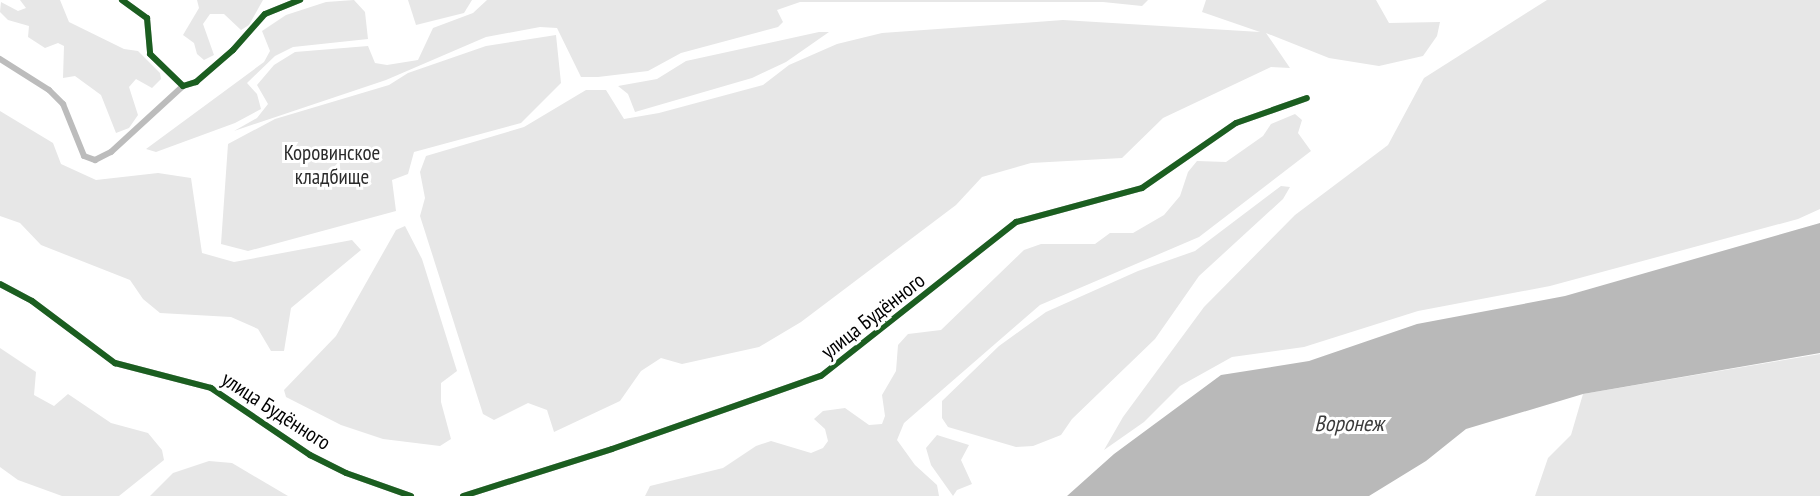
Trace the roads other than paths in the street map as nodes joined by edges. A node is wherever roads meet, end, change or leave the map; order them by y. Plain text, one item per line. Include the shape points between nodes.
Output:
1 (122, 0) edge
2 (300, 0) edge
3 (0, 59) edge
4 (183, 86) junction
5 (1307, 98) dead end
6 (0, 284) edge
7 (411, 496) edge
8 (463, 496) edge

1 - 4 street via 147,18 150,54
2 - 4 street via 265,14 234,50 196,82
3 - 4 street via 49,90 63,104 84,156 101,159
5 - 8 street, улица Будённого via 1236,123 1142,188 1047,210 1016,222 821,376
6 - 7 street, улица Будённого via 32,301 115,363 211,388 310,455 346,473

